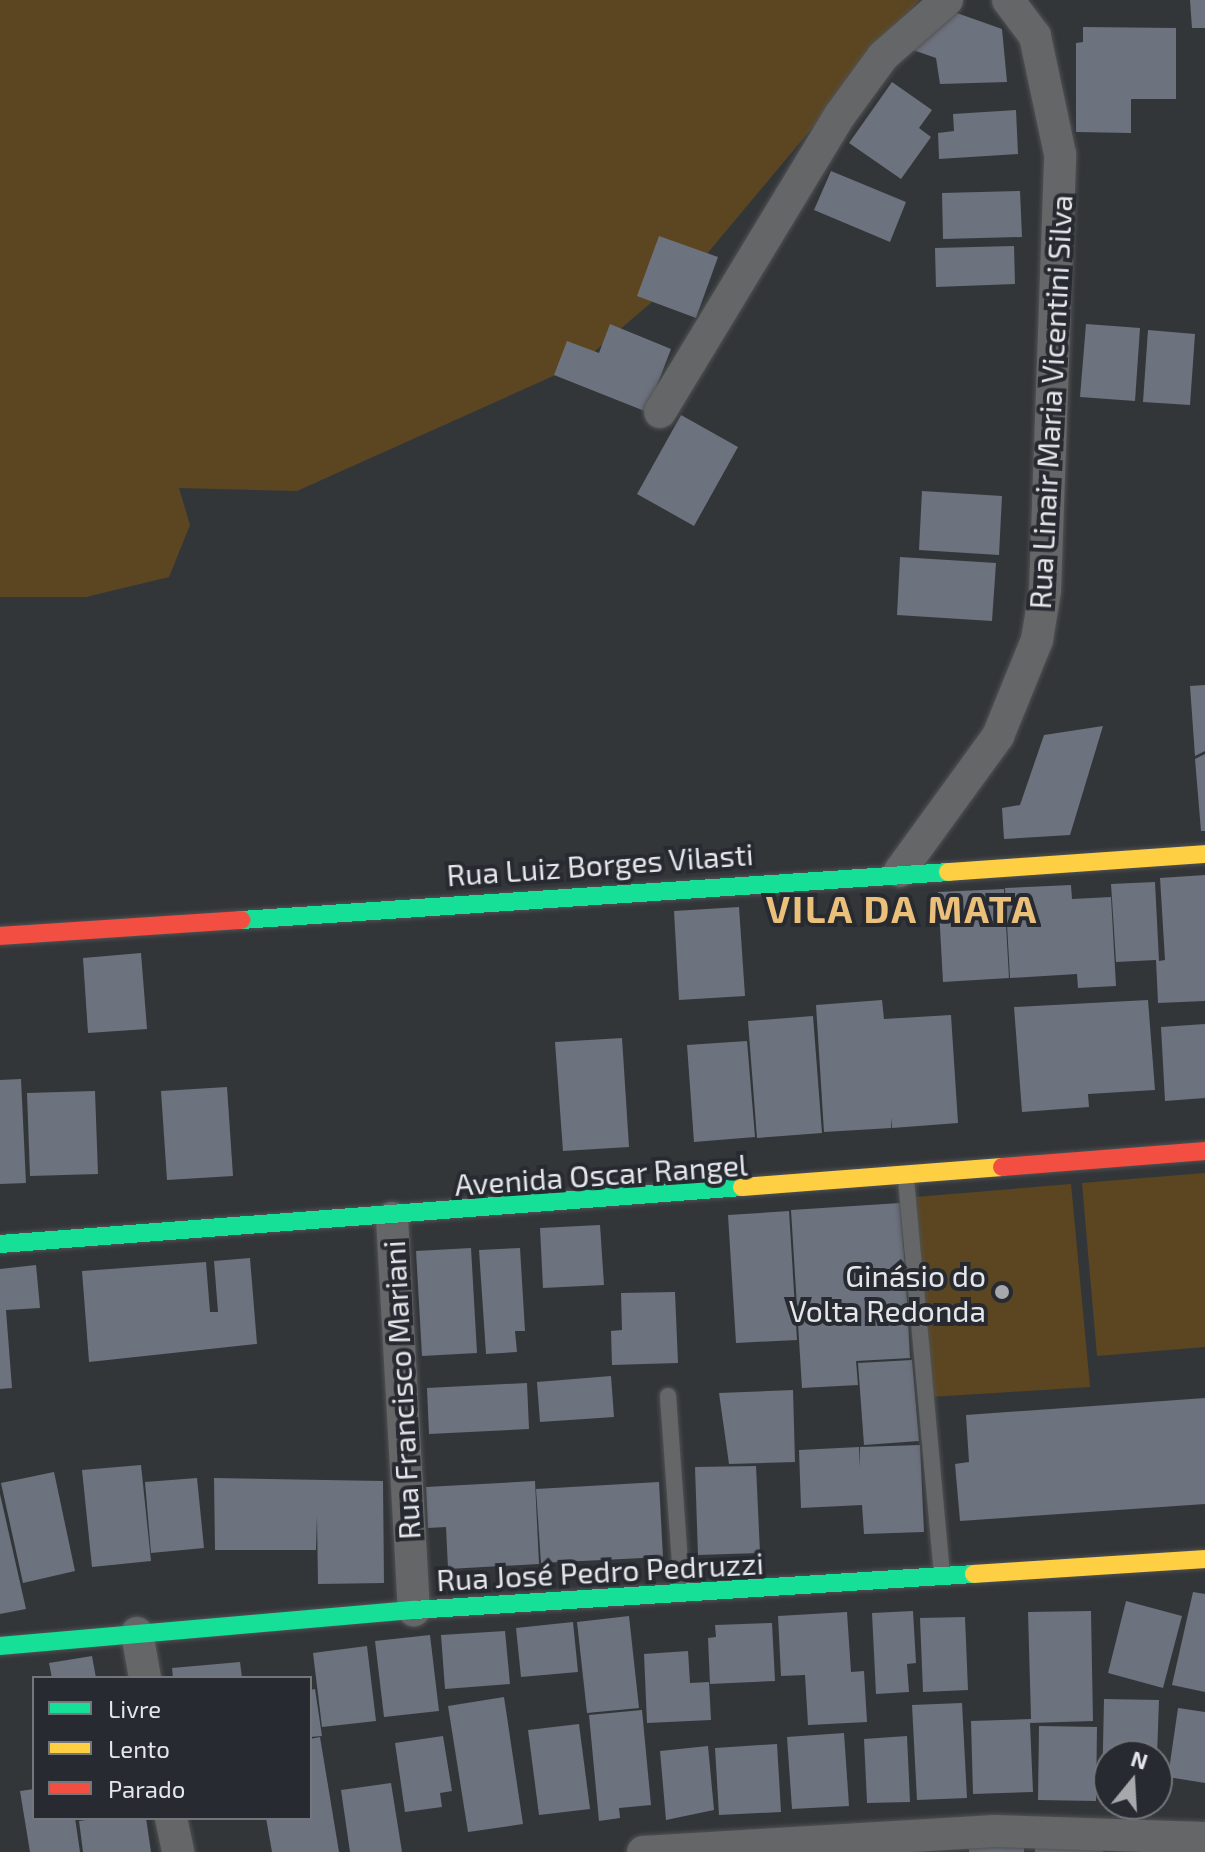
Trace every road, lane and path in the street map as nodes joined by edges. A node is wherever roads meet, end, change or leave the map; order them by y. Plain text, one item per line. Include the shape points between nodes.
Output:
1 (947, 0) edge
2 (1008, 0) edge
3 (660, 412) dead end
4 (1205, 854) edge
5 (900, 871) junction
6 (0, 936) edge
7 (1205, 1151) edge
8 (906, 1179) junction
9 (392, 1218) junction
10 (0, 1244) edge
11 (668, 1396) dead end
12 (1205, 1559) edge
13 (943, 1577) junction
14 (682, 1594) junction
15 (414, 1610) junction
16 (137, 1633) junction
17 (0, 1646) edge
18 (145, 1676) edge
19 (171, 1820) edge
20 (1205, 1838) edge
21 (178, 1852) edge
22 (643, 1852) edge

1 - 3 street via 883,56 840,115
2 - 5 street, Rua Linair Maria Vicentini Silva via 1035,36 1060,154 1045,591 1029,667 998,736
4 - 5 street, Rua Luiz Borges Vilasti
5 - 6 street, Rua Luiz Borges Vilasti
7 - 8 street, Avenida Oscar Rangel
8 - 9 street, Avenida Oscar Rangel
8 - 13 lane
9 - 10 street, Avenida Oscar Rangel
9 - 15 street, Rua Francisco Mariani
11 - 14 lane
12 - 13 street, Rua José Pedro Pedruzzi
13 - 14 street, Rua José Pedro Pedruzzi
14 - 15 street, Rua José Pedro Pedruzzi
15 - 16 street, Rua José Pedro Pedruzzi
16 - 17 street, Rua José Pedro Pedruzzi
16 - 18 street
19 - 21 street
20 - 22 street via 995,1831

